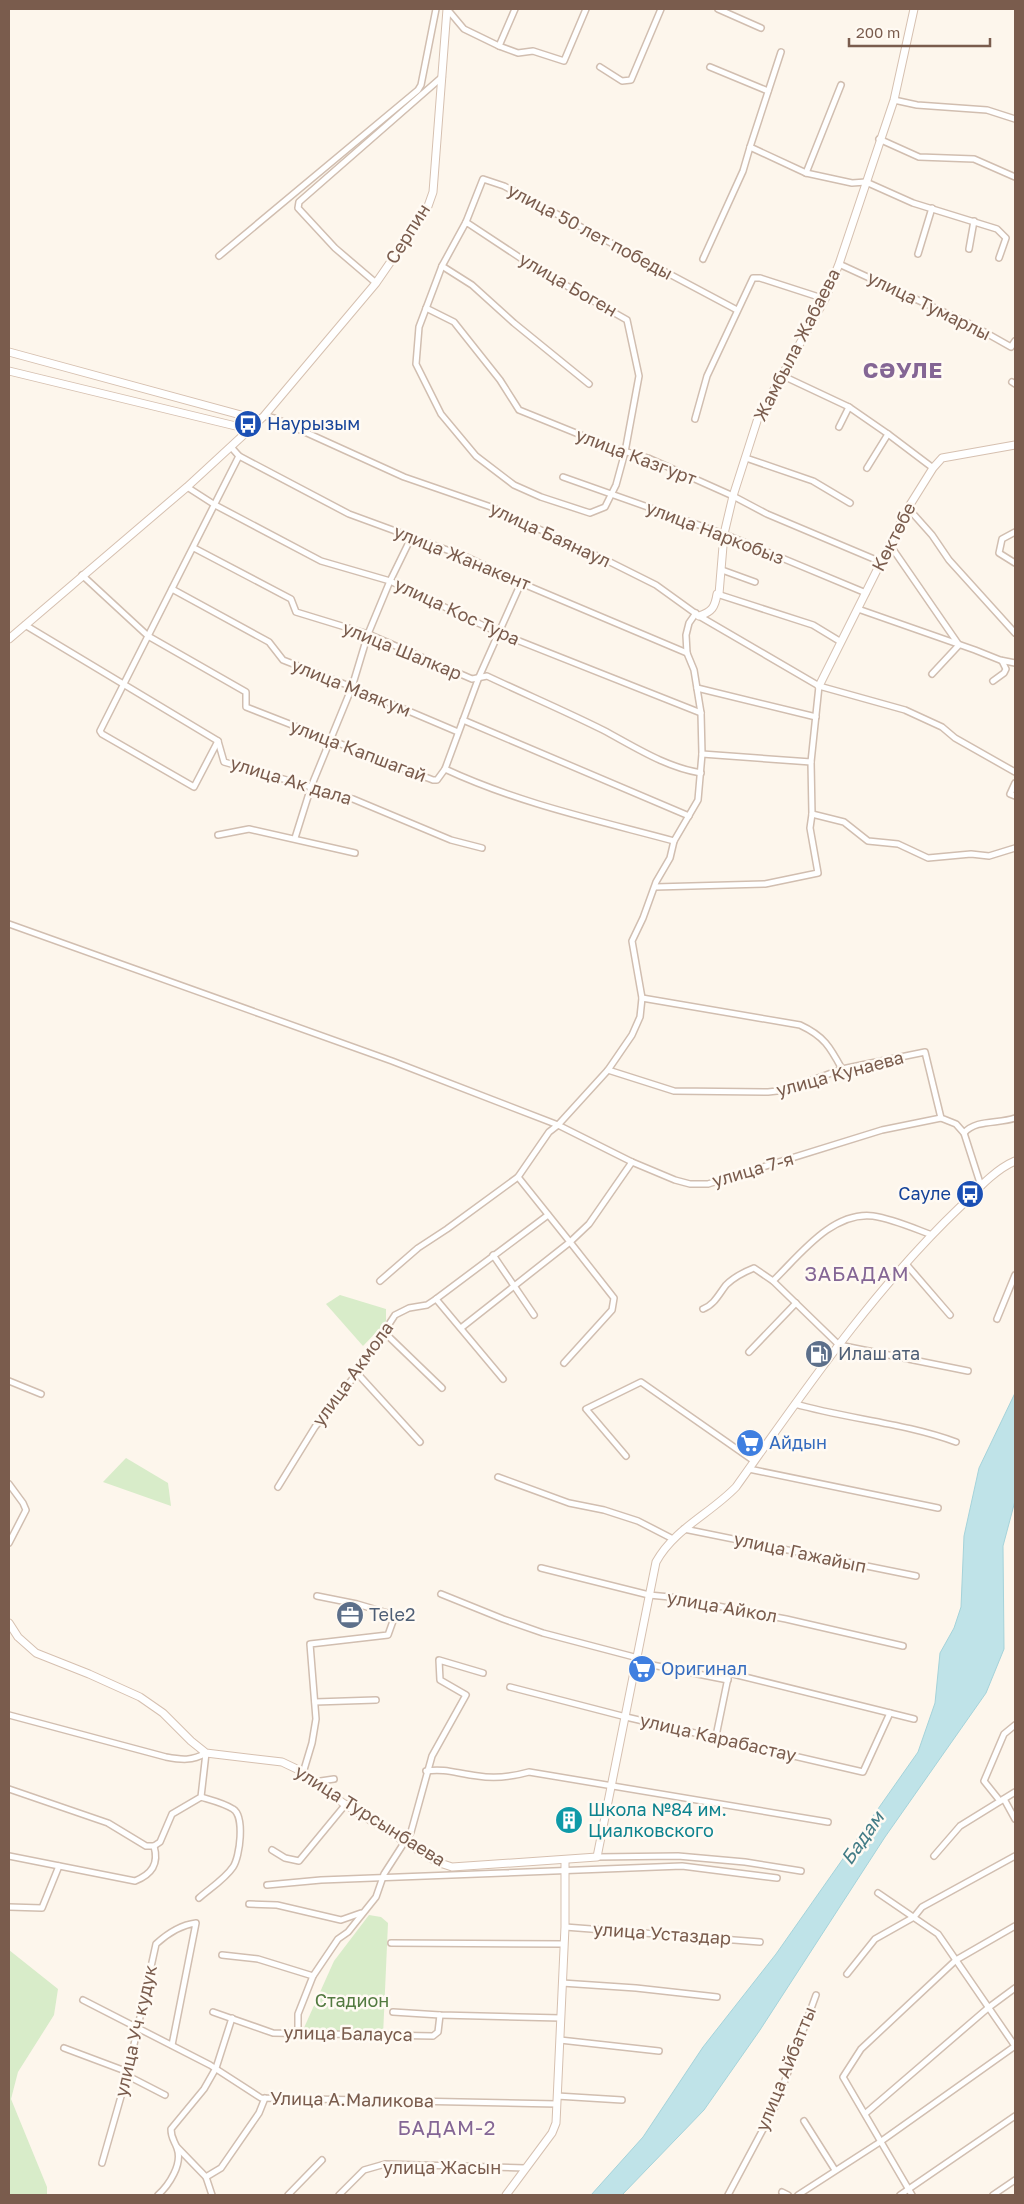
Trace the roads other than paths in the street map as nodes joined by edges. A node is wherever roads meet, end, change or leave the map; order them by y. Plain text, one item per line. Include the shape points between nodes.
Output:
1 (436, 9) edge
2 (515, 9) edge
3 (586, 9) edge
4 (661, 9) edge
5 (718, 9) edge
6 (914, 9) edge
7 (448, 10) edge
8 (761, 28) dead end
9 (499, 46) junction
10 (781, 52) dead end
11 (600, 67) dead end
12 (710, 67) dead end
13 (443, 77) junction
14 (840, 85) dead end
15 (768, 91) junction
16 (894, 100) junction
17 (1015, 119) edge
18 (880, 140) junction
19 (750, 147) junction
20 (806, 173) junction
21 (1015, 177) edge
22 (866, 182) junction
23 (932, 208) junction
24 (974, 221) junction
25 (466, 222) junction
26 (969, 249) dead end
27 (918, 254) dead end
28 (219, 256) dead end
29 (999, 258) dead end
30 (703, 259) dead end
31 (839, 264) junction
32 (442, 266) junction
33 (376, 283) junction
34 (825, 299) junction
35 (426, 308) junction
36 (737, 310) junction
37 (1015, 341) edge
38 (9, 352) edge
39 (9, 371) edge
40 (781, 375) junction
41 (589, 384) dead end
42 (850, 407) junction
43 (261, 418) junction
44 (695, 419) dead end
45 (839, 427) dead end
46 (248, 429) junction
47 (888, 434) junction
48 (1015, 445) edge
49 (231, 447) junction
50 (625, 452) junction
51 (239, 456) junction
52 (746, 458) junction
53 (867, 468) dead end
54 (934, 468) junction
55 (564, 477) dead end
56 (187, 487) junction
57 (610, 494) junction
58 (733, 496) junction
59 (850, 503) dead end
60 (216, 505) junction
61 (908, 508) junction
62 (1015, 532) edge
63 (724, 534) junction
64 (412, 536) junction
65 (890, 545) junction
66 (194, 548) junction
67 (881, 562) junction
68 (1015, 562) edge
69 (722, 570) junction
70 (82, 575) junction
71 (390, 581) junction
72 (755, 582) dead end
73 (521, 583) junction
74 (172, 589) junction
75 (866, 593) junction
76 (717, 594) junction
77 (858, 609) junction
78 (697, 614) junction
79 (25, 625) junction
80 (499, 633) junction
81 (1015, 633) edge
82 (368, 634) junction
83 (148, 636) junction
84 (9, 639) edge
85 (841, 642) junction
86 (959, 645) junction
87 (687, 653) junction
88 (1002, 661) junction
89 (1015, 663) edge
90 (932, 674) dead end
91 (479, 677) junction
92 (992, 681) dead end
93 (123, 684) junction
94 (820, 686) junction
95 (352, 687) junction
96 (697, 688) junction
97 (701, 713) junction
98 (816, 717) junction
99 (463, 720) junction
100 (458, 732) junction
101 (218, 741) junction
102 (330, 742) junction
103 (702, 754) junction
104 (811, 762) junction
105 (444, 769) junction
106 (1015, 772) edge
107 (701, 773) junction
108 (1015, 783) edge
109 (312, 787) junction
110 (1015, 796) edge
111 (812, 814) junction
112 (689, 816) junction
113 (218, 835) dead end
114 (295, 838) junction
115 (674, 841) junction
116 (482, 848) dead end
117 (1015, 848) edge
118 (355, 853) dead end
119 (654, 887) junction
120 (9, 924) edge
121 (642, 998) junction
122 (842, 1069) junction
123 (608, 1070) junction
124 (941, 1118) junction
125 (1015, 1118) edge
126 (558, 1125) junction
127 (966, 1131) junction
128 (1015, 1161) edge
129 (632, 1162) junction
130 (518, 1177) junction
131 (981, 1186) junction
132 (548, 1215) junction
133 (932, 1235) junction
134 (570, 1242) junction
135 (493, 1255) junction
136 (906, 1264) junction
137 (1015, 1275) edge
138 (380, 1281) dead end
139 (773, 1281) junction
140 (514, 1285) junction
141 (436, 1299) junction
142 (796, 1303) junction
143 (703, 1308) dead end
144 (534, 1315) dead end
145 (950, 1315) dead end
146 (997, 1319) dead end
147 (461, 1328) junction
148 (385, 1333) junction
149 (839, 1345) junction
150 (749, 1352) dead end
151 (564, 1364) dead end
152 (968, 1371) dead end
153 (356, 1373) junction
154 (503, 1379) dead end
155 (9, 1381) edge
156 (442, 1388) dead end
157 (42, 1394) dead end
158 (795, 1404) junction
159 (420, 1442) dead end
160 (956, 1442) dead end
161 (626, 1456) dead end
162 (754, 1461) junction
163 (749, 1469) junction
164 (498, 1477) dead end
165 (9, 1484) edge
166 (278, 1487) dead end
167 (938, 1508) dead end
168 (684, 1529) junction
169 (673, 1539) junction
170 (9, 1542) edge
171 (541, 1568) dead end
172 (916, 1576) dead end
173 (441, 1594) dead end
174 (649, 1595) junction
175 (317, 1596) dead end
176 (9, 1623) edge
177 (903, 1646) dead end
178 (638, 1660) junction
179 (483, 1673) dead end
180 (728, 1680) junction
181 (510, 1687) dead end
182 (376, 1700) dead end
183 (315, 1702) junction
184 (890, 1713) junction
185 (9, 1715) edge
186 (626, 1717) junction
187 (914, 1719) dead end
188 (1015, 1725) edge
189 (716, 1736) junction
190 (206, 1753) junction
191 (426, 1771) junction
192 (303, 1773) junction
193 (334, 1779) dead end
194 (314, 1782) junction
195 (612, 1786) junction
196 (9, 1789) edge
197 (1015, 1792) edge
198 (201, 1796) junction
199 (1002, 1800) junction
200 (346, 1804) junction
201 (1015, 1819) edge
202 (828, 1822) dead end
203 (406, 1842) junction
204 (154, 1846) junction
205 (272, 1850) dead end
206 (9, 1856) edge
207 (934, 1856) dead end
208 (1015, 1856) edge
209 (597, 1858) junction
210 (565, 1861) junction
211 (59, 1866) junction
212 (801, 1870) dead end
213 (567, 1871) junction
214 (777, 1878) dead end
215 (383, 1879) junction
216 (267, 1885) dead end
217 (878, 1893) dead end
218 (198, 1898) dead end
219 (249, 1904) dead end
220 (9, 1907) edge
221 (362, 1913) junction
222 (914, 1916) junction
223 (1015, 1926) edge
224 (565, 1927) junction
225 (760, 1942) dead end
226 (391, 1943) dead end
227 (564, 1944) junction
228 (222, 1955) dead end
229 (956, 1960) junction
230 (847, 1974) dead end
231 (314, 1976) junction
232 (562, 1983) junction
233 (1015, 1988) edge
234 (816, 1995) dead end
235 (717, 1997) dead end
236 (83, 2000) dead end
237 (988, 2008) junction
238 (213, 2012) dead end
239 (393, 2012) dead end
240 (440, 2015) junction
241 (232, 2018) junction
242 (561, 2018) junction
243 (138, 2028) junction
244 (298, 2033) junction
245 (560, 2040) junction
246 (172, 2045) junction
247 (1015, 2046) edge
248 (64, 2048) dead end
249 (659, 2051) dead end
250 (216, 2068) junction
251 (128, 2072) junction
252 (165, 2095) dead end
253 (265, 2098) junction
254 (557, 2100) junction
255 (622, 2100) dead end
256 (866, 2113) junction
257 (1015, 2116) edge
258 (804, 2121) dead end
259 (880, 2142) junction
260 (177, 2146) junction
261 (322, 2160) dead end
262 (102, 2163) dead end
263 (525, 2168) junction
264 (835, 2170) junction
265 (206, 2176) junction
266 (1015, 2180) edge
267 (908, 2190) junction
268 (782, 2192) dead end
269 (158, 2195) edge
270 (212, 2195) edge
271 (288, 2195) edge
272 (339, 2195) edge
273 (506, 2195) edge
274 (728, 2195) edge
275 (788, 2195) edge
276 (798, 2195) edge
277 (900, 2195) edge
278 (912, 2195) edge
279 (993, 2195) edge

1 - 28 street via 418,90
2 - 9 street
3 - 9 street via 564,61 533,51 518,53
4 - 11 street via 631,80 622,81
5 - 8 street
6 - 16 street, Жамбыла Жабаева
7 - 9 street via 464,29
7 - 13 street, Серпин
10 - 15 street
12 - 15 street
13 - 33 street, Серпин via 433,192 427,209
13 - 33 street via 299,202 298,208 335,248
14 - 20 street
15 - 19 street
16 - 17 street via 917,105 987,110
16 - 18 street, Жамбыла Жабаева
18 - 21 street via 918,157 974,160
18 - 22 street, Жамбыла Жабаева
19 - 20 street
19 - 30 street via 743,172
20 - 22 street via 852,183
22 - 23 street
22 - 31 street, Жамбыла Жабаева
23 - 24 street
23 - 27 street
24 - 26 street
24 - 29 street via 997,229 1006,238
25 - 32 street, улица Боген
25 - 36 street, улица 50 лет победы via 483,178 522,195
25 - 50 street, улица Боген via 537,269 628,320 639,376
31 - 34 street, Жамбыла Жабаева
31 - 37 street, улица Тумарлы via 972,325 1011,347
32 - 35 street, улица Боген
32 - 41 street via 472,286
33 - 43 street, Серпин
34 - 36 street via 754,278
34 - 40 street, Жамбыла Жабаева
35 - 50 street, улица Казгурт via 454,322 500,380 519,410
35 - 57 street, улица Боген via 419,327 416,364 441,414 476,456 514,485 590,513 605,507
36 - 44 street via 708,376
38 - 43 street
39 - 46 street
40 - 42 street
40 - 52 street, Жамбыла Жабаева via 758,418
42 - 45 street
42 - 47 street
43 - 46 street, Серпин
43 - 78 street, улица Баянаул via 274,418 404,477 491,507 656,585
46 - 49 street, Серпин
47 - 53 street
47 - 54 street
48 - 54 street, Көктөбе via 942,458
49 - 51 street
49 - 56 street, Серпин
50 - 57 street, улица Боген via 616,485
50 - 58 street, улица Казгурт via 648,458
51 - 60 street
51 - 64 street, улица Жанакент via 349,514
52 - 58 street, Жамбыла Жабаева
52 - 59 street via 813,481
54 - 61 street, Көктөбе
55 - 57 street, улица Наркобыз
56 - 60 street, улица Кос Тура
56 - 70 street, Серпин
57 - 63 street, улица Наркобыз
58 - 63 street, Жамбыла Жабаева
58 - 67 street, улица Казгурт via 767,514
60 - 66 street
60 - 71 street, улица Кос Тура via 321,561
61 - 65 street, Көктөбе
61 - 81 street via 949,560
62 - 68 street via 1002,539 999,553
63 - 69 street, Жамбыла Жабаева
63 - 75 street, улица Наркобыз
64 - 71 street
64 - 73 street, улица Жанакент
65 - 67 street, Көктөбе
65 - 86 street
66 - 74 street
66 - 82 street, улица Шалкар via 292,599 296,612
67 - 75 street, Көктөбе
69 - 72 street
69 - 76 street, Жамбыла Жабаева
70 - 79 street, Серпин
70 - 83 street, улица Капшагай
71 - 80 street, улица Кос Тура
71 - 82 street
73 - 80 street
73 - 87 street, улица Жанакент
74 - 83 street
74 - 95 street, улица Маякум via 269,642 283,660
75 - 77 street, Көктөбе
76 - 78 street, Жамбыла Жабаева via 715,606 708,613
76 - 85 street via 812,625
77 - 85 street, Көктөбе
77 - 86 street
78 - 87 street via 689,623
78 - 94 street, улица Баянаул
79 - 84 street, Серпин
79 - 93 street, улица Ак дала
80 - 91 street
80 - 97 street, улица Кос Тура
82 - 91 street, улица Шалкар via 472,679
82 - 95 street
83 - 93 street
83 - 102 street, улица Капшагай via 246,692 246,707
85 - 94 street, Көктөбе
86 - 88 street
86 - 90 street
87 - 96 street
88 - 89 street
88 - 92 street via 1006,669
91 - 99 street
91 - 107 street, улица Шалкар via 487,676 653,757 684,770
93 - 101 street, улица Ак дала
93 - 101 street via 101,728 102,734 194,787
94 - 98 street
94 - 106 street, улица Баянаул via 905,710 942,727 955,738
95 - 100 street, улица Маякум
95 - 102 street
96 - 97 street
96 - 98 street
97 - 103 street
98 - 104 street
99 - 100 street
99 - 112 street
100 - 105 street
101 - 109 street, улица Ак дала via 224,762
102 - 105 street, улица Капшагай via 433,780 437,780
102 - 109 street
103 - 104 street
103 - 107 street
104 - 111 street
105 - 115 street, улица Капшагай via 512,796
107 - 112 street via 698,800
108 - 110 street via 1010,794
109 - 114 street
109 - 116 street, улица Ак дала via 353,799 451,840
111 - 117 street via 844,822 868,841 898,844 928,858 971,854 988,856
111 - 119 street via 810,828 818,873 765,884
112 - 115 street
113 - 114 street via 249,829
114 - 118 street
115 - 119 street via 670,858
119 - 121 street via 632,941
120 - 126 street, улица 7-я via 392,1061
121 - 122 street via 800,1025 816,1032
121 - 123 street via 640,1016 632,1035
122 - 123 street, улица Кунаева via 795,1087 768,1092 674,1091
122 - 124 street, улица Кунаева via 926,1052
123 - 126 street
124 - 127 street
124 - 129 street, улица 7-я via 882,1130 708,1184 690,1184
125 - 127 street via 973,1125
126 - 129 street, улица 7-я
126 - 130 street via 549,1132
127 - 131 street
128 - 131 street
129 - 134 street via 589,1224
130 - 132 street
130 - 138 street via 418,1248
131 - 133 street
132 - 134 street
132 - 135 street, улица Акмола
133 - 136 street
133 - 139 street via 892,1220 857,1217 823,1232
134 - 140 street
134 - 151 street via 614,1298 612,1310
135 - 140 street
135 - 141 street, улица Акмола
136 - 145 street
136 - 149 street
137 - 146 street
139 - 142 street
139 - 143 street via 754,1268 735,1278 712,1304
140 - 144 street
140 - 147 street
141 - 147 street
141 - 148 street, улица Акмола via 396,1315
142 - 149 street
142 - 150 street
147 - 154 street
148 - 153 street, улица Акмола
148 - 156 street
149 - 152 street
149 - 158 street
153 - 159 street
153 - 166 street, улица Акмола via 315,1427
155 - 157 street
158 - 160 street via 933,1434
158 - 162 street
161 - 162 street via 586,1409 641,1382
162 - 163 street
163 - 167 street
163 - 168 street via 720,1504
164 - 169 street via 570,1503 638,1520
165 - 170 street via 26,1510
168 - 169 street
168 - 172 street, улица Гажайып
169 - 174 street via 656,1562
171 - 174 street, улица Айкол
173 - 178 street via 543,1633
174 - 177 street, улица Айкол via 786,1618
174 - 178 street
175 - 183 street via 391,1614 393,1621 388,1635 310,1644
176 - 190 street via 18,1637 36,1653 140,1697 163,1713
178 - 180 street
178 - 186 street
179 - 191 street via 439,1660 440,1680 466,1695
180 - 184 street via 729,1674
180 - 189 street
181 - 186 street, улица Карабастау
182 - 183 street
183 - 192 street via 312,1743
184 - 187 street
184 - 189 street, улица Карабастау via 863,1772
185 - 190 street via 166,1757 186,1760
186 - 189 street, улица Карабастау
186 - 195 street
188 - 199 street via 1004,1734 984,1781
190 - 192 street, улица Турсынбаева via 282,1762
190 - 198 street
191 - 195 street via 442,1768 478,1776 508,1778 529,1772
191 - 203 street
192 - 194 street, улица Турсынбаева
193 - 194 street
194 - 200 street, улица Турсынбаева
195 - 202 street
195 - 209 street
196 - 204 street via 108,1823 146,1846
197 - 199 street
198 - 204 street via 172,1814 160,1842
198 - 218 street via 234,1809 241,1824 236,1863
199 - 201 street
199 - 207 street via 960,1826
200 - 203 street, улица Турсынбаева
200 - 205 street via 299,1861 285,1858
203 - 210 street, улица Турсынбаева via 436,1862 452,1867
203 - 215 street
204 - 211 street via 157,1857 153,1870 135,1881
206 - 211 street
208 - 222 street via 922,1906
209 - 210 street, улица Турсынбаева
209 - 212 street via 678,1856
210 - 213 street
211 - 220 street via 42,1908
213 - 214 street, улица Турсынбаева via 682,1866
213 - 215 street, улица Турсынбаева
213 - 224 street
215 - 216 street, улица Турсынбаева
215 - 221 street via 376,1897
217 - 222 street
219 - 221 street via 277,1905 341,1920
221 - 231 street via 348,1932 338,1939
222 - 229 street via 938,1934
222 - 230 street via 875,1939
223 - 229 street
224 - 225 street, улица Устаздар
224 - 227 street
226 - 227 street
227 - 232 street
228 - 231 street via 258,1959
229 - 237 street
229 - 256 street via 861,2049 844,2077
231 - 244 street via 298,2014
232 - 235 street
232 - 242 street
233 - 237 street
234 - 274 street, улица Айбатты via 776,2105
236 - 243 street, Улица А.Маликова
237 - 247 street
237 - 256 street
238 - 241 street, улица Балауса
239 - 240 street
240 - 242 street
240 - 244 street, улица Балауса via 438,2032 433,2036
241 - 244 street, улица Балауса via 273,2032
241 - 250 street
242 - 245 street
243 - 246 street, Улица А.Маликова
243 - 246 street, улица Уч кудук via 156,1944 185,1924 196,1923
243 - 251 street, улица Уч кудук
245 - 249 street
245 - 254 street
246 - 250 street, Улица А.Маликова
247 - 259 street
248 - 251 street
250 - 253 street, Улица А.Маликова
250 - 260 street via 204,2089 171,2129
251 - 252 street via 130,2078
251 - 262 street, улица Уч кудук
253 - 254 street, Улица А.Маликова
253 - 265 street via 259,2113 221,2168
254 - 255 street, Улица А.Маликова
254 - 263 street via 552,2132
256 - 259 street
257 - 267 street
258 - 264 street
259 - 264 street
259 - 267 street
260 - 265 street
260 - 269 street via 178,2159 170,2182
261 - 271 street
263 - 272 street, улица Жасын via 385,2164 364,2170
263 - 273 street
264 - 276 street
265 - 270 street
266 - 279 street
267 - 277 street
267 - 278 street
268 - 275 street

